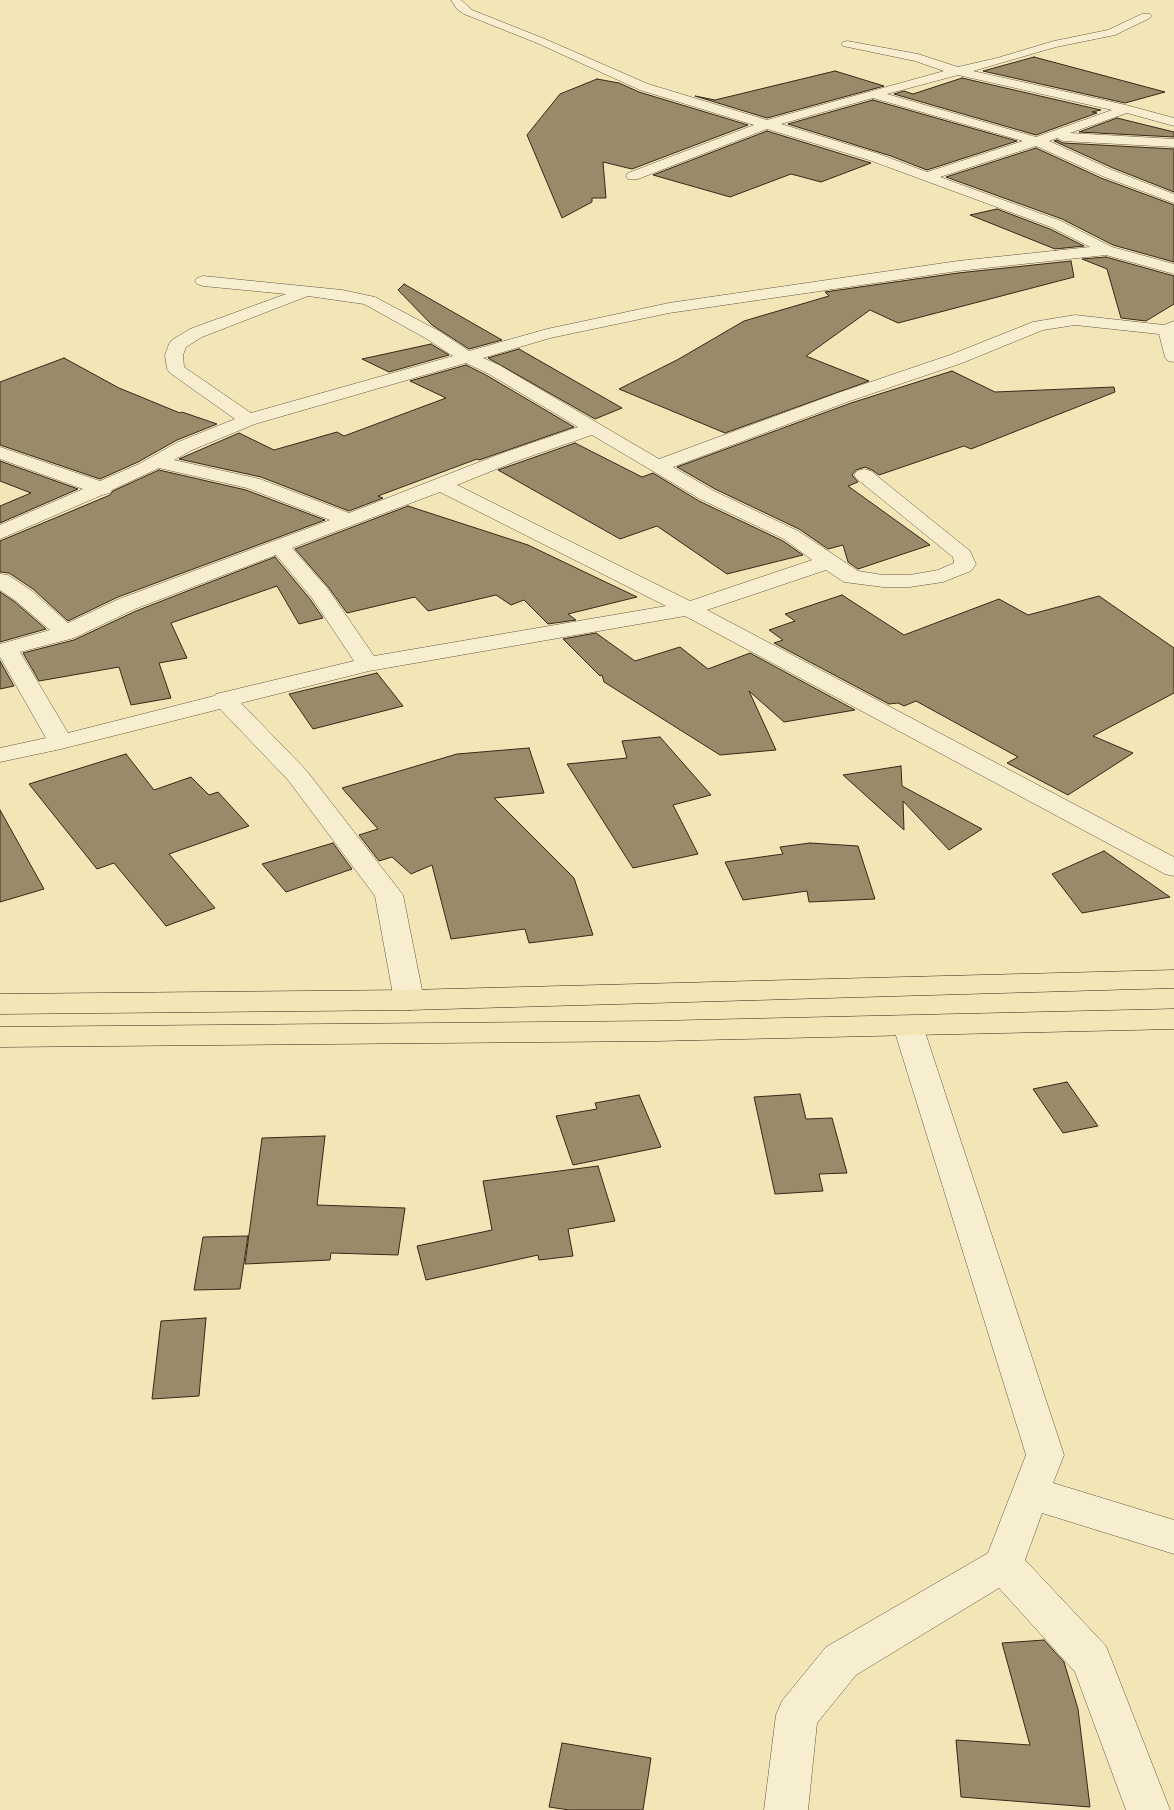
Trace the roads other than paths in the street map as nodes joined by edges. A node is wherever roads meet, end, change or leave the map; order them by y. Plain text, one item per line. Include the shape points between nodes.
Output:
1 (456, 0) edge
2 (1146, 16) dead end
3 (847, 44) dead end
4 (958, 71) junction
5 (874, 94) junction
6 (1126, 109) junction
7 (1174, 122) edge
8 (768, 124) junction
9 (1052, 136) junction
10 (1037, 142) junction
11 (1174, 143) edge
12 (633, 176) dead end
13 (928, 176) junction
14 (1174, 200) edge
15 (1108, 250) junction
16 (1174, 269) edge
17 (203, 281) dead end
18 (307, 292) junction
19 (1170, 328) edge
20 (1174, 356) edge
21 (467, 357) junction
22 (248, 420) junction
23 (594, 428) junction
24 (0, 453) edge
25 (157, 462) junction
26 (657, 466) junction
27 (864, 475) dead end
28 (441, 485) junction
29 (103, 489) junction
30 (349, 520) junction
31 (0, 533) edge
32 (280, 547) junction
33 (828, 562) junction
34 (0, 580) edge
35 (688, 609) junction
36 (66, 633) junction
37 (3, 649) edge
38 (368, 664) junction
39 (224, 699) junction
40 (61, 742) junction
41 (0, 755) edge
42 (1174, 868) edge
43 (1174, 979) edge
44 (409, 1000) junction
45 (0, 1004) edge
46 (1174, 1019) edge
47 (908, 1026) junction
48 (0, 1037) edge
49 (1030, 1493) junction
50 (1174, 1537) edge
51 (1003, 1565) junction
52 (786, 1810) edge
53 (1148, 1810) edge

1 - 8 street via 468,12 644,88
2 - 4 street via 1111,32
3 - 4 street via 918,58
4 - 5 street
4 - 6 street
5 - 8 street
5 - 10 street
6 - 7 street
6 - 9 street
8 - 12 street
8 - 13 street
9 - 10 street
9 - 11 street
10 - 13 street
10 - 14 street
13 - 15 street via 1056,224
15 - 16 street
15 - 21 street via 958,266 669,308 547,334
17 - 18 street
18 - 21 street via 369,300
18 - 22 street via 196,333 178,344 174,355 176,369
19 - 20 street
19 - 26 street via 1075,320 1039,326
21 - 22 street
21 - 23 street via 493,368
22 - 25 street via 185,446
23 - 26 street
23 - 28 street
24 - 29 street
25 - 29 street
25 - 30 street via 253,483
26 - 33 street via 707,495 791,535
27 - 33 street via 963,554 965,564 942,576 883,581 852,576
28 - 30 street
28 - 35 street
29 - 31 street
30 - 32 street
32 - 36 street via 127,604
32 - 38 street via 320,594
33 - 35 street
34 - 36 street via 24,596
35 - 38 street
35 - 42 street
36 - 37 street
37 - 40 street
38 - 39 street
39 - 40 street
39 - 44 street via 297,775 389,895
40 - 41 street
43 - 44 main road
44 - 45 main road
46 - 47 main road
47 - 48 main road
47 - 49 street via 1045,1455
49 - 50 street
49 - 51 street
51 - 52 street via 841,1660 796,1715
51 - 53 street via 1091,1660

